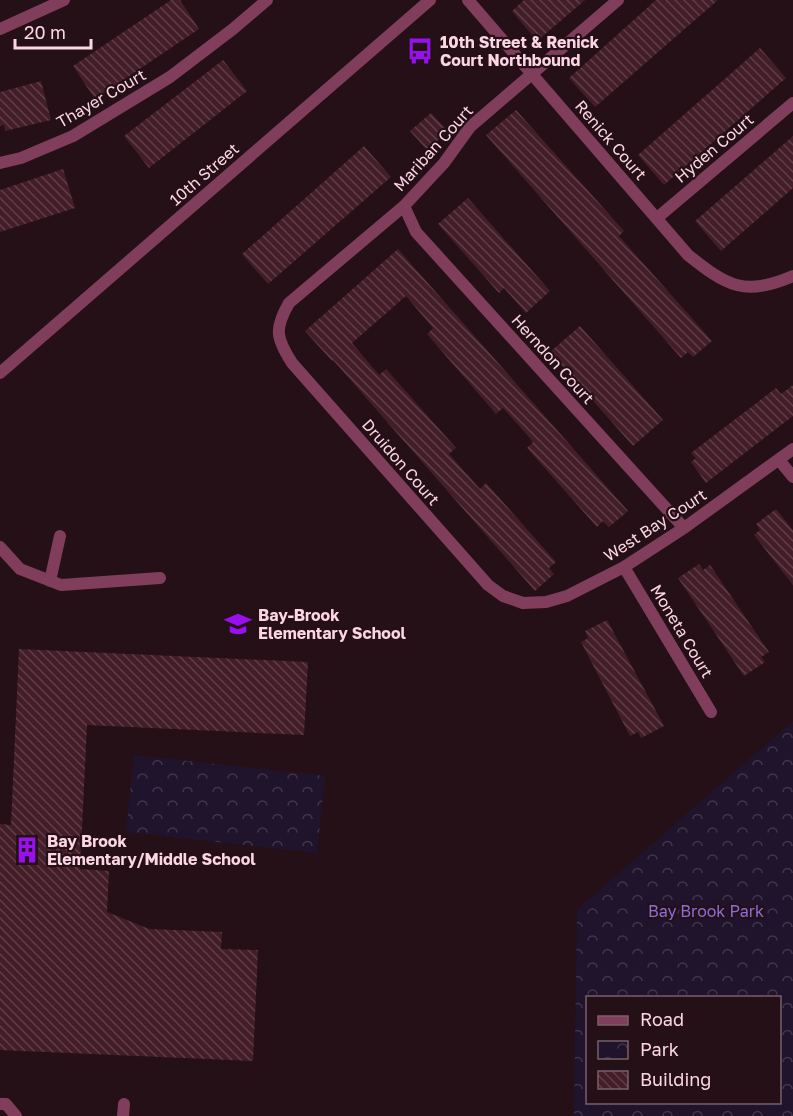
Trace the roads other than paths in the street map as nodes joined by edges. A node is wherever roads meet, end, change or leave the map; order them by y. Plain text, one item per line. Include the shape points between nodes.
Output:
1 (64, 0) edge
2 (267, 0) edge
3 (430, 0) edge
4 (468, 0) edge
5 (618, 0) edge
6 (0, 29) edge
7 (532, 74) junction
8 (793, 103) edge
9 (0, 163) edge
10 (404, 206) junction
11 (657, 218) junction
12 (793, 276) edge
13 (279, 324) joint
14 (0, 373) edge
15 (793, 449) edge
16 (779, 460) junction
17 (793, 477) edge
18 (684, 528) junction
19 (60, 536) dead end
20 (0, 548) edge
21 (624, 567) junction
22 (160, 578) dead end
23 (50, 581) junction
24 (523, 603) joint
25 (711, 712) dead end
26 (0, 1104) edge
27 (16, 1116) edge

1 - 6 street
2 - 9 street, Thayer Court via 161,83 73,136
3 - 14 street, 10th Street
4 - 7 street, Renick Court
5 - 7 street, Mariban Court
7 - 10 street, Mariban Court via 470,127 444,163
7 - 11 street, Renick Court
8 - 11 street, Hyden Court
10 - 13 street, Mariban Court via 289,303
10 - 18 street, Herndon Court via 416,232
11 - 12 street, Renick Court via 688,255 715,276 740,288 772,285
13 - 24 street, Druidon Court via 281,346 299,371 488,585
15 - 16 street, West Bay Court
16 - 17 street
16 - 18 street, West Bay Court
18 - 21 street, West Bay Court
19 - 23 street
20 - 23 street via 20,569
21 - 24 street, West Bay Court via 567,596
21 - 25 street, Moneta Court
22 - 23 street via 60,585
26 - 27 street via 6,1104

